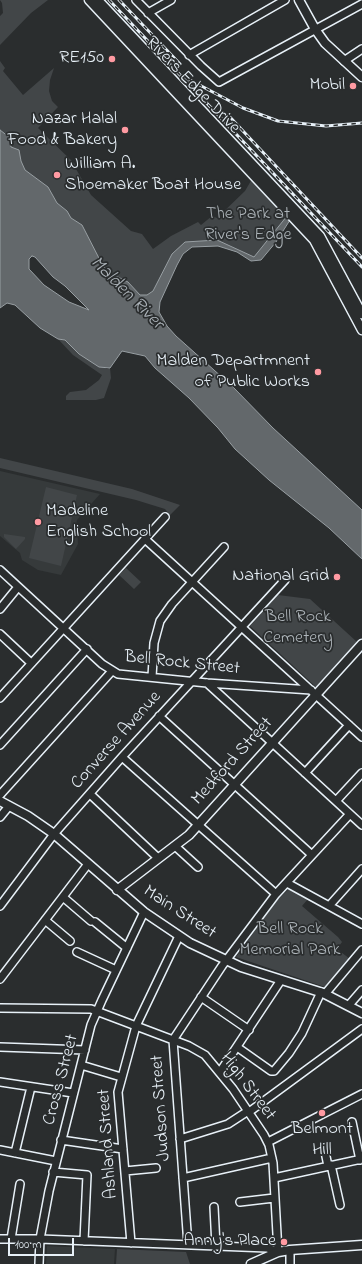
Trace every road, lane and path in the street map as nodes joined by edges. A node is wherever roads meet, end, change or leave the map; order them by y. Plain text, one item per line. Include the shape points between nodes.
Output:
1 (89, 0) edge
2 (98, 0) edge
3 (136, 0) edge
4 (171, 0) edge
5 (285, 0) edge
6 (299, 0) edge
7 (362, 4) edge
8 (148, 13) junction
9 (315, 29) junction
10 (362, 49) edge
11 (189, 55) junction
12 (344, 61) junction
13 (362, 77) edge
14 (292, 210) junction
15 (362, 314) edge
16 (362, 330) edge
17 (165, 517) dead end
18 (144, 539) junction
19 (224, 547) dead end
20 (0, 570) edge
21 (285, 580) dead end
22 (192, 582) junction
23 (18, 587) junction
24 (0, 609) edge
25 (242, 627) junction
26 (65, 629) junction
27 (0, 634) edge
28 (362, 644) edge
29 (87, 649) junction
30 (31, 663) junction
31 (112, 670) junction
32 (152, 677) junction
33 (192, 681) junction
34 (207, 683) junction
35 (313, 692) junction
36 (0, 698) edge
37 (159, 716) junction
38 (349, 725) junction
39 (362, 737) edge
40 (272, 743) junction
41 (0, 745) edge
42 (122, 757) junction
43 (305, 773) junction
44 (362, 773) edge
45 (234, 784) junction
46 (90, 794) junction
47 (0, 795) edge
48 (0, 801) edge
49 (336, 801) junction
50 (9, 806) junction
51 (350, 814) junction
52 (0, 817) edge
53 (198, 825) junction
54 (362, 825) edge
55 (54, 834) junction
56 (175, 846) junction
57 (312, 855) junction
58 (158, 858) junction
59 (88, 864) junction
60 (198, 867) dead end
61 (361, 871) edge
62 (287, 883) junction
63 (117, 890) junction
64 (276, 894) junction
65 (63, 897) junction
66 (0, 906) edge
67 (329, 906) junction
68 (144, 912) junction
69 (45, 920) junction
70 (362, 924) edge
71 (179, 936) junction
72 (70, 941) dead end
73 (127, 948) junction
74 (362, 950) edge
75 (77, 952) dead end
76 (226, 961) junction
77 (116, 970) junction
78 (0, 979) edge
79 (281, 980) junction
80 (362, 990) edge
81 (323, 993) junction
82 (201, 997) junction
83 (349, 1005) junction
84 (0, 1008) edge
85 (97, 1011) junction
86 (362, 1013) edge
87 (136, 1026) junction
88 (362, 1029) edge
89 (249, 1030) junction
90 (173, 1040) junction
91 (237, 1047) junction
92 (0, 1048) edge
93 (85, 1050) junction
94 (81, 1065) junction
95 (220, 1072) junction
96 (121, 1077) junction
97 (0, 1082) edge
98 (31, 1087) junction
99 (73, 1093) junction
100 (362, 1094) edge
101 (248, 1111) junction
102 (352, 1122) dead end
103 (180, 1139) junction
104 (61, 1140) junction
105 (268, 1142) junction
106 (324, 1147) dead end
107 (123, 1149) junction
108 (0, 1150) edge
109 (15, 1153) junction
110 (272, 1158) junction
111 (361, 1159) edge
112 (56, 1161) junction
113 (330, 1166) junction
114 (156, 1168) dead end
115 (125, 1171) junction
116 (53, 1172) junction
117 (183, 1178) junction
118 (274, 1178) junction
119 (20, 1184) dead end
120 (274, 1198) junction
121 (240, 1202) dead end
122 (340, 1206) dead end
123 (214, 1207) dead end
124 (0, 1239) edge
125 (10, 1239) junction
126 (40, 1239) junction
127 (84, 1241) junction
128 (131, 1243) junction
129 (188, 1245) junction
130 (362, 1245) edge
131 (216, 1246) junction
132 (264, 1248) junction
133 (290, 1250) junction
134 (278, 1252) junction
135 (267, 1258) junction
136 (38, 1264) edge
137 (251, 1264) edge
138 (290, 1264) edge

1 - 14 main road, Rivers Edge Drive
2 - 14 main road, Rivers Edge Drive
3 - 8 street
4 - 8 street
5 - 11 street
6 - 9 main road
7 - 9 street
8 - 11 street
9 - 11 street via 221,81
9 - 12 main road
10 - 12 street
12 - 13 main road
14 - 15 main road via 320,236
14 - 16 main road via 322,252
17 - 18 street
18 - 22 street
18 - 26 street
19 - 22 street
20 - 23 street, Bell Rock Street
21 - 25 street, Converse Avenue
22 - 25 street
22 - 32 street via 160,620 154,643
23 - 24 street
23 - 26 street, Bell Rock Street
25 - 33 street, Converse Avenue
25 - 35 street
26 - 29 street, Bell Rock Street
26 - 30 street
27 - 30 street
28 - 35 main road, Medford Street
29 - 31 street, Bell Rock Street
29 - 41 street
30 - 36 street
31 - 32 street, Bell Rock Street via 126,675
31 - 47 street
32 - 33 street, Bell Rock Street
33 - 34 street, Bell Rock Street
33 - 37 street, Converse Avenue
34 - 35 street, Bell Rock Street
34 - 40 street
35 - 38 street
35 - 40 main road, Medford Street
37 - 42 street, Converse Avenue
37 - 45 street
38 - 39 street
38 - 43 street
40 - 43 street
40 - 45 main road, Medford Street
42 - 46 street, Converse Avenue
42 - 53 street
43 - 49 street
44 - 49 street
45 - 53 main road, Medford Street
45 - 57 street
46 - 55 street, Converse Avenue
46 - 58 street
48 - 50 main road, Main Street
49 - 51 street
50 - 52 street
50 - 55 main road, Main Street
51 - 54 street
51 - 57 street, Judson Street
53 - 56 main road, Medford Street
53 - 64 street
55 - 59 main road, Main Street
55 - 66 street, Converse Avenue
56 - 58 main road, Medford Street
56 - 60 street
57 - 62 street, Judson Street
58 - 63 main road, Medford Street
59 - 63 main road, Main Street
59 - 65 street
61 - 67 street
62 - 64 street, Judson Street
62 - 67 street
63 - 68 main road, Main Street
64 - 76 street, Judson Street
65 - 69 street
65 - 73 street
67 - 70 street
68 - 71 main road, Main Street
68 - 73 street, Cross Street
69 - 72 street
69 - 78 street
71 - 76 main road, Main Street
71 - 87 street, Ashland Street
73 - 77 street, Cross Street
74 - 81 street
75 - 77 street
76 - 79 main road, Main Street
76 - 82 street, Judson Street
77 - 85 street, Cross Street
79 - 81 main road, Main Street
79 - 89 street
80 - 83 street
81 - 83 main road, Main Street
81 - 91 street via 302,1033 274,1071
82 - 89 street
82 - 90 street, Judson Street
83 - 86 main road, Main Street
84 - 85 street, High Street via 85,1008
85 - 87 street, High Street
85 - 93 street, Cross Street
87 - 90 street, High Street
87 - 96 street, Ashland Street
88 - 101 street
89 - 91 street
90 - 95 street, High Street via 200,1052
90 - 103 street, Judson Street
91 - 95 street
92 - 93 street
93 - 94 street, Cross Street
94 - 96 street
94 - 99 street, Cross Street
95 - 101 street, High Street
96 - 107 street, Ashland Street via 118,1095
97 - 98 street
98 - 99 street
98 - 109 street
99 - 104 street, Cross Street
100 - 105 street
101 - 103 street via 230,1123
101 - 105 street, High Street
102 - 111 street
103 - 117 street, Judson Street
104 - 107 street
104 - 112 street, Cross Street
105 - 110 street, High Street
106 - 113 street
107 - 115 street, Ashland Street
108 - 109 street
109 - 112 street
110 - 117 street
110 - 118 street, High Street
111 - 113 street
112 - 116 street, Cross Street
113 - 118 street
113 - 122 street
114 - 115 street
115 - 128 street, Ashland Street
116 - 126 street, Cross Street
116 - 127 street via 87,1175
117 - 129 street, Judson Street
118 - 120 street, High Street
119 - 125 street
120 - 121 street
120 - 134 street, High Street
123 - 131 street
124 - 125 street
125 - 126 street
126 - 127 street
126 - 136 street, Cross Street
127 - 128 street
128 - 129 street
129 - 131 street
130 - 133 main road
131 - 132 street
132 - 134 street
132 - 135 street
133 - 134 main road
133 - 138 street
134 - 135 main road
135 - 137 main road

